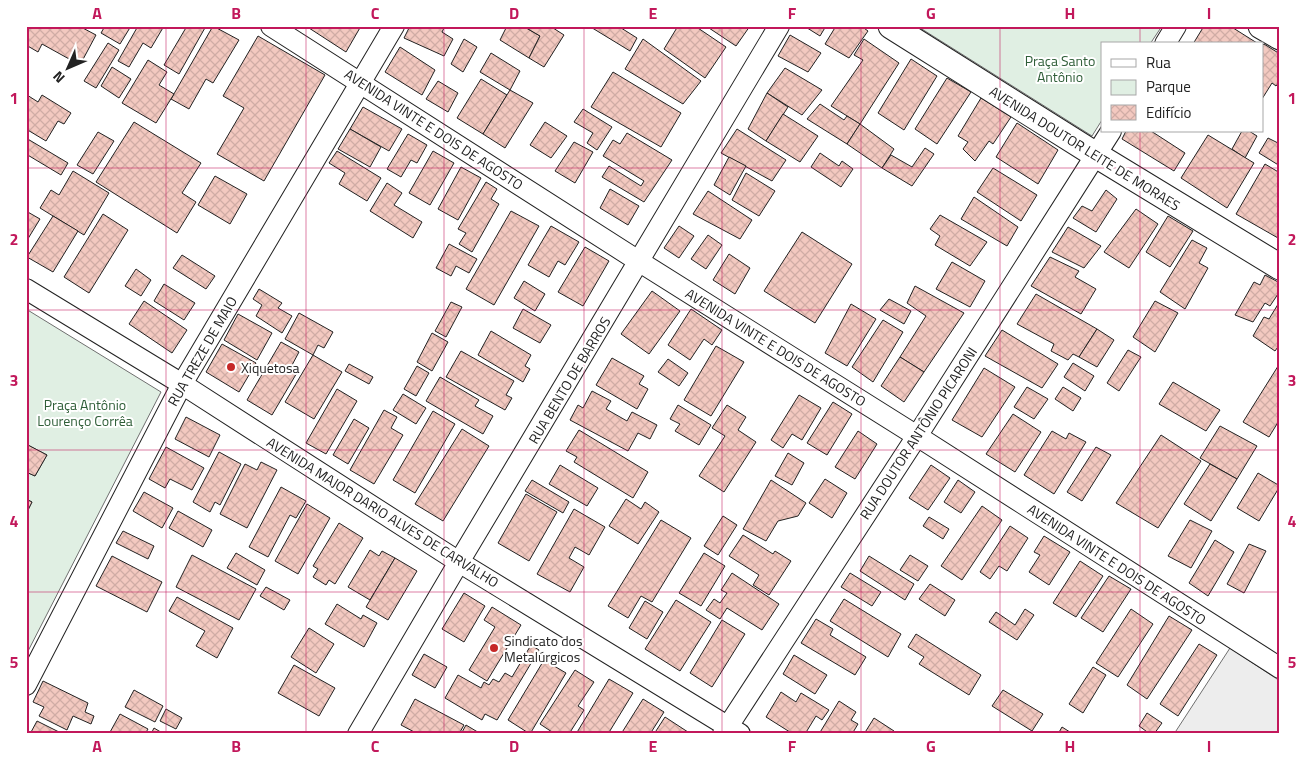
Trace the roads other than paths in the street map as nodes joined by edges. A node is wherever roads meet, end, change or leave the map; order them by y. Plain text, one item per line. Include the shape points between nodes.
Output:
1 (271, 26) edge
2 (394, 26) edge
3 (779, 26) edge
4 (891, 26) edge
5 (1176, 26) edge
6 (1261, 26) edge
7 (1280, 37) edge
8 (1166, 42) edge
9 (360, 82) junction
10 (1110, 132) edge
11 (1096, 155) junction
12 (640, 262) junction
13 (1280, 268) edge
14 (26, 289) edge
15 (182, 384) junction
16 (917, 436) junction
17 (459, 562) junction
18 (1280, 668) edge
19 (26, 684) edge
20 (730, 731) edge
21 (358, 734) edge

1 - 9 street, AVENIDA VINTE E DOIS DE AGOSTO
2 - 9 street, RUA TREZE DE MAIO
3 - 12 street, RUA BENTO DE BARROS
4 - 11 street, AVENIDA DOUTOR LEITE DE MORAES
5 - 8 street
6 - 7 street
9 - 12 street, AVENIDA VINTE E DOIS DE AGOSTO
9 - 15 street, RUA TREZE DE MAIO
10 - 11 street, RUA DOUTOR ANTÔNIO PICARONI
11 - 13 street, AVENIDA DOUTOR LEITE DE MORAES
11 - 16 street, RUA DOUTOR ANTÔNIO PICARONI
12 - 16 street, AVENIDA VINTE E DOIS DE AGOSTO
12 - 17 street, RUA BENTO DE BARROS
14 - 15 street, AVENIDA MAJOR DARIO ALVES DE CARVALHO
15 - 17 street, AVENIDA MAJOR DARIO ALVES DE CARVALHO
15 - 19 street, RUA TREZE DE MAIO
16 - 18 street, AVENIDA VINTE E DOIS DE AGOSTO
16 - 20 street, RUA DOUTOR ANTÔNIO PICARONI
17 - 20 street, AVENIDA MAJOR DARIO ALVES DE CARVALHO
17 - 21 street, RUA BENTO DE BARROS

